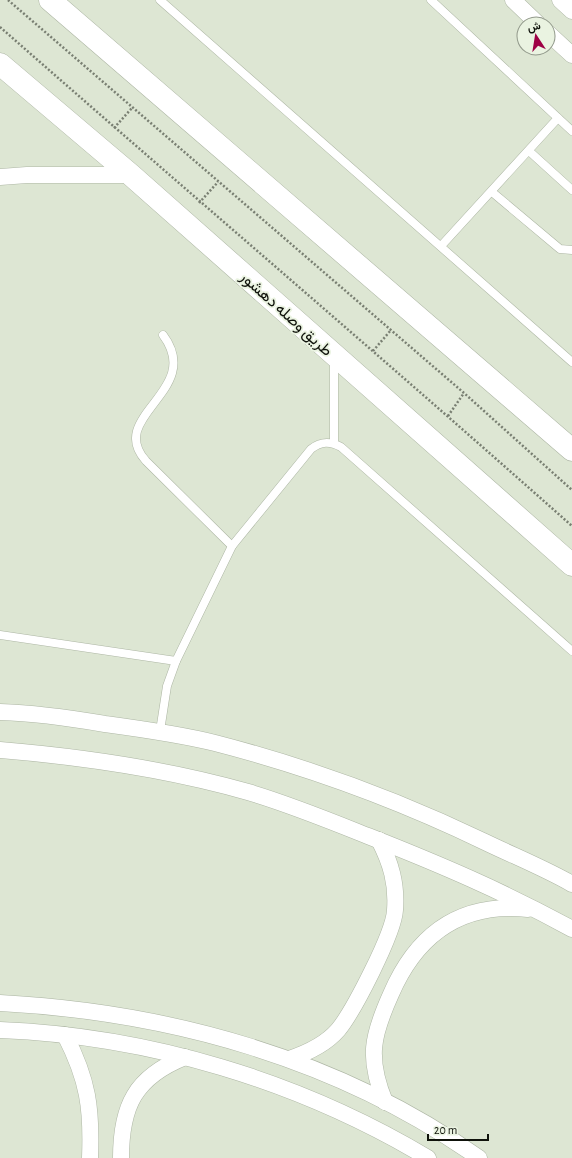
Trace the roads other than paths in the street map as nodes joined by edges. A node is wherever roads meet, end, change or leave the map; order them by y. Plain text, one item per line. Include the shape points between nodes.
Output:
1 (50, 0) edge
2 (160, 0) edge
3 (431, 0) edge
4 (513, 0) edge
5 (560, 0) edge
6 (572, 11) edge
7 (530, 16) edge
8 (556, 40) edge
9 (572, 55) edge
10 (0, 64) edge
11 (558, 118) junction
12 (572, 131) edge
13 (529, 151) junction
14 (132, 175) junction
15 (0, 177) edge
16 (572, 190) edge
17 (492, 192) junction
18 (442, 246) junction
19 (572, 250) edge
20 (163, 335) dead end
21 (334, 354) junction
22 (572, 362) edge
23 (334, 443) junction
24 (572, 450) edge
25 (232, 546) junction
26 (572, 566) edge
27 (0, 635) edge
28 (572, 651) edge
29 (176, 661) junction
30 (0, 712) edge
31 (160, 731) junction
32 (0, 750) edge
33 (379, 840) junction
34 (572, 884) edge
35 (537, 910) junction
36 (572, 929) edge
37 (0, 1003) edge
38 (0, 1030) edge
39 (65, 1035) junction
40 (185, 1057) junction
41 (289, 1059) junction
42 (385, 1102) junction
43 (90, 1158) edge
44 (121, 1158) edge
45 (428, 1158) edge
46 (479, 1158) edge

1 - 24 main road
2 - 18 lane
3 - 11 lane
4 - 7 street
5 - 6 street
8 - 9 street
10 - 14 main road, طريق وصله دهشور
11 - 12 lane
11 - 13 lane
13 - 16 lane
13 - 17 lane
14 - 15 street
14 - 21 main road, طريق وصله دهشور
17 - 18 lane
17 - 19 lane via 560,249
18 - 22 lane
20 - 25 lane via 171,346 175,358 174,371 136,431 135,442 142,457
21 - 23 lane
21 - 26 main road, طريق وصله دهشور
23 - 25 lane via 318,444 311,449
23 - 28 lane
25 - 29 lane
27 - 29 lane
29 - 31 lane via 167,686
30 - 31 street via 62,717
31 - 34 street via 268,758 386,798 444,822
32 - 33 street via 101,761 176,774 248,792
33 - 35 street via 444,866
33 - 41 street via 388,857 394,881 395,912 391,930 349,1016 323,1043 307,1053
35 - 36 street
35 - 42 street via 510,907 483,910 458,919 434,933 415,951 400,973 379,1020 374,1040 373,1061 377,1082
37 - 41 street via 75,1008 146,1019 201,1032
38 - 39 street
39 - 40 street
39 - 43 street via 82,1070 87,1089 90,1108
40 - 44 street via 168,1064 140,1086 124,1118
40 - 45 street via 241,1073 296,1093 356,1119
41 - 42 street
42 - 46 street via 426,1124

